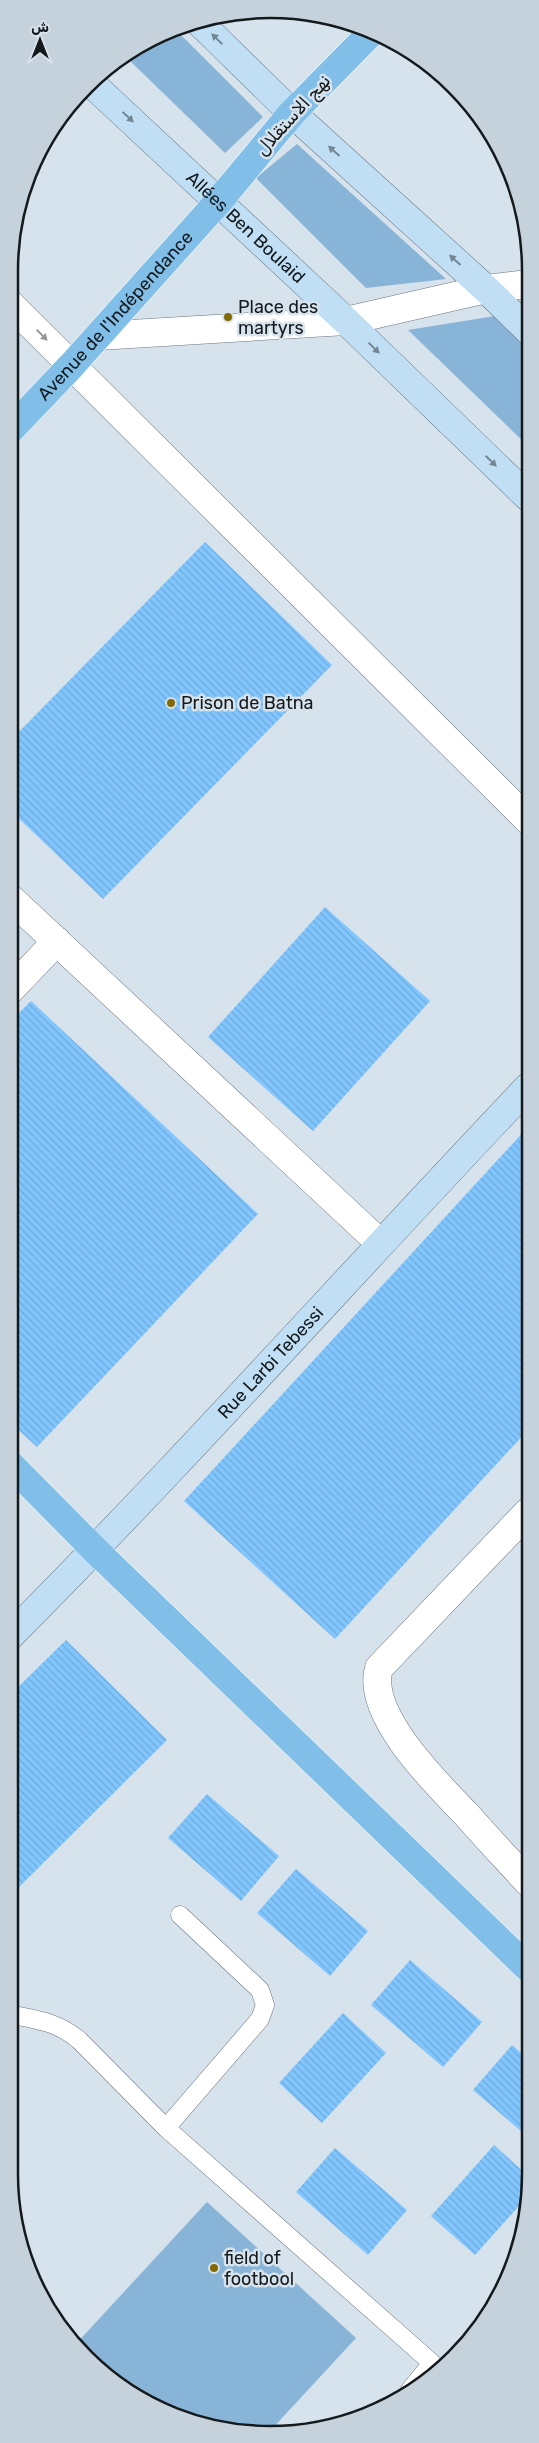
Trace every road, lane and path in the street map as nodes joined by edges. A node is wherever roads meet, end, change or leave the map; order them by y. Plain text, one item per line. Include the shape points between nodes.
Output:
1 (204, 26) edge
2 (367, 37) edge
3 (95, 87) edge
4 (292, 113) junction
5 (218, 202) junction
6 (522, 285) edge
7 (486, 289) junction
8 (18, 312) edge
9 (346, 322) junction
10 (522, 324) edge
11 (98, 336) junction
12 (72, 365) junction
13 (18, 422) edge
14 (522, 491) edge
15 (522, 814) edge
16 (18, 905) edge
17 (57, 941) junction
18 (18, 982) edge
19 (522, 1093) edge
20 (380, 1243) junction
21 (18, 1472) edge
22 (522, 1518) edge
23 (95, 1550) junction
24 (18, 1628) edge
25 (522, 1876) edge
26 (180, 1915) dead end
27 (522, 1962) edge
28 (18, 2016) edge
29 (166, 2128) junction
30 (437, 2363) edge

4 -> 1 main road
2 - 4 main road, نهج الاستقلال
3 -> 5 main road, Allées Ben Boulaid
4 - 5 main road, نهج الاستقلال
7 -> 4 main road
5 - 9 main road, Allées Ben Boulaid
5 - 11 main road, Avenue de l'Indépendance
6 - 7 street
7 - 9 street
7 - 10 main road
8 -> 12 street
9 - 11 street
9 -> 14 main road, Allées Ben Boulaid
11 - 12 main road, Avenue de l'Indépendance
12 - 13 main road, Avenue de l'Indépendance
12 - 15 street
16 - 17 street
17 - 18 street
17 - 20 street
19 - 20 main road, Rue Larbi Tebessi
20 - 23 main road, Rue Larbi Tebessi
21 - 23 main road
22 - 25 street via 379,1668 376,1677 389,1720 418,1763
23 - 24 main road, Rue Larbi Tebessi
23 - 27 main road
26 - 29 lane via 260,1990 265,2005 260,2019
28 - 29 lane via 48,2021 66,2029
29 - 30 lane

